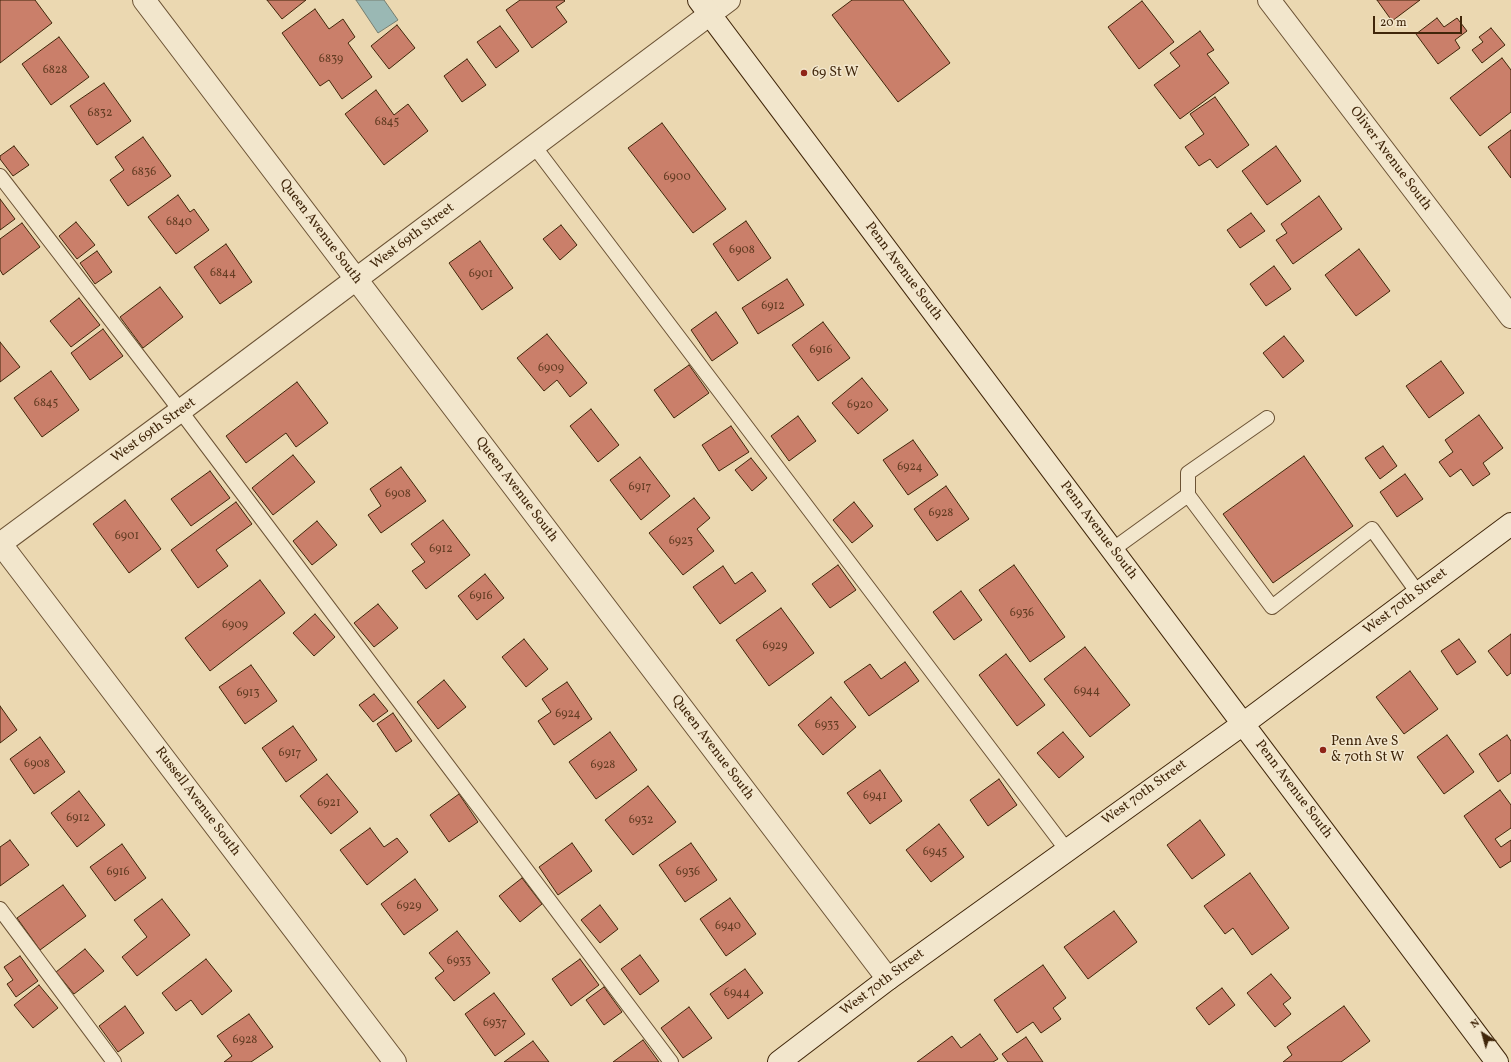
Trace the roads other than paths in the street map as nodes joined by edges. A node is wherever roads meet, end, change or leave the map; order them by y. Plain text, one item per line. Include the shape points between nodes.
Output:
1 (144, 0) edge
2 (729, 0) edge
3 (1269, 0) edge
4 (704, 7) edge
5 (534, 146) junction
6 (0, 176) edge
7 (357, 280) junction
8 (1511, 317) edge
9 (180, 411) junction
10 (1267, 418) dead end
11 (1188, 495) junction
12 (1511, 524) edge
13 (0, 543) edge
14 (1112, 550) junction
15 (1418, 593) junction
16 (1243, 724) junction
17 (1066, 850) junction
18 (0, 909) edge
19 (888, 979) junction
20 (114, 1062) edge
21 (395, 1062) edge
22 (671, 1062) edge
23 (779, 1062) edge
24 (1497, 1062) edge

1 - 7 street, Queen Avenue South
2 - 4 street, West 69th Street
3 - 8 street, Oliver Avenue South
4 - 5 street, West 69th Street
4 - 14 street, Penn Avenue South
5 - 7 street, West 69th Street
5 - 17 lane
6 - 9 lane
7 - 9 street, West 69th Street
7 - 19 street, Queen Avenue South
9 - 13 street, West 69th Street
9 - 22 lane
10 - 11 lane via 1188,473
11 - 14 lane
11 - 15 lane via 1272,607 1372,529
12 - 15 street, West 70th Street
13 - 21 street, Russell Avenue South
14 - 16 street, Penn Avenue South
15 - 16 street, West 70th Street
16 - 17 street, West 70th Street
16 - 24 street, Penn Avenue South
17 - 19 street, West 70th Street
18 - 20 lane
19 - 23 street, West 70th Street

